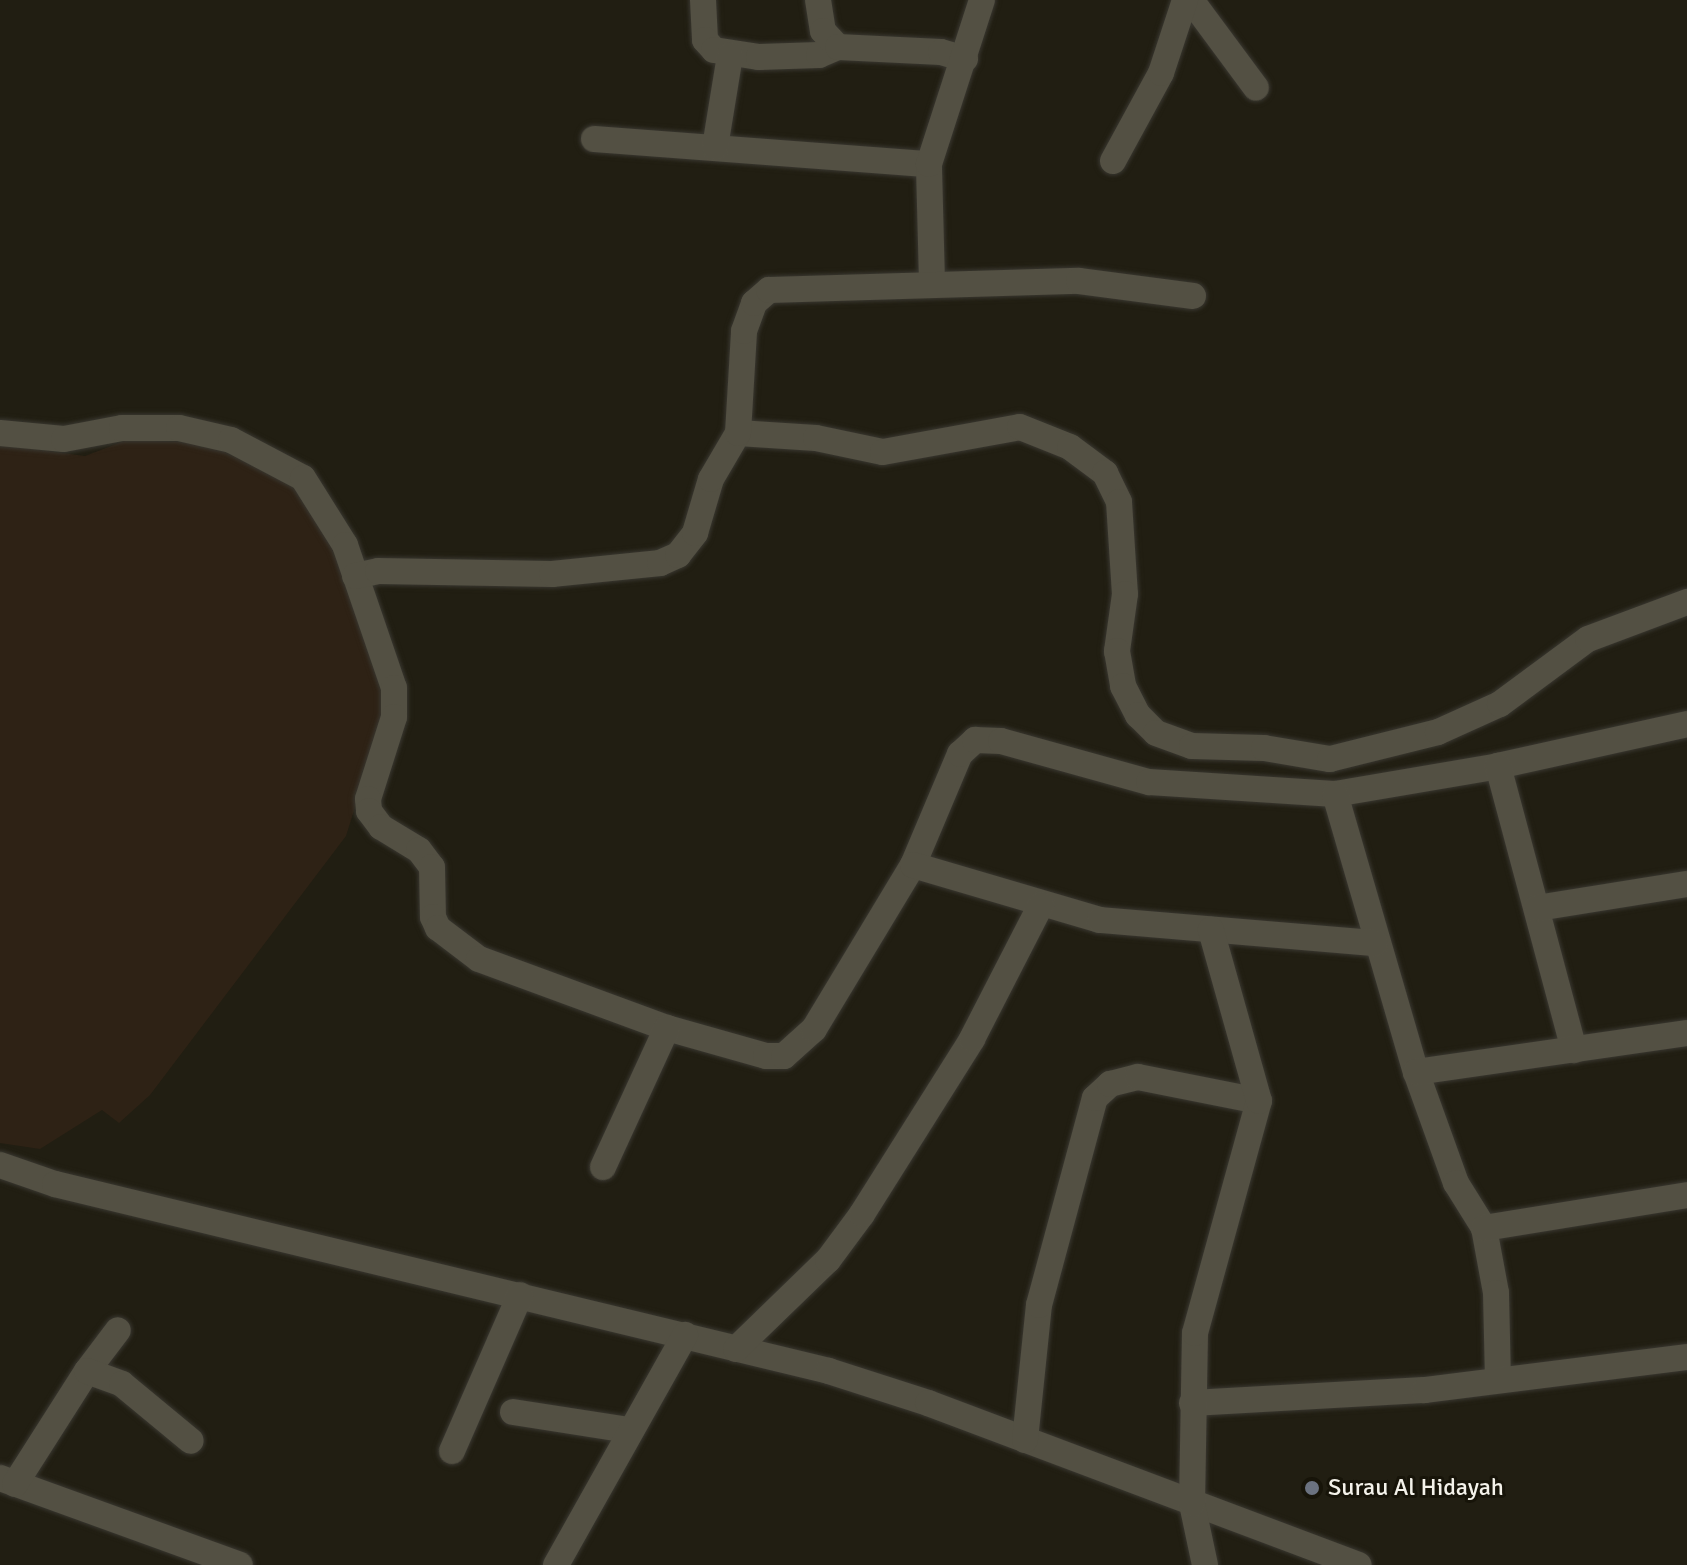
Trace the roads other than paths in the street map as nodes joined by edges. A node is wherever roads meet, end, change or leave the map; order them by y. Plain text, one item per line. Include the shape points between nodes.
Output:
1 (703, 0) edge
2 (818, 0) edge
3 (982, 0) edge
4 (1185, 0) edge
5 (1191, 0) edge
6 (838, 47) junction
7 (730, 55) junction
8 (965, 59) junction
9 (1256, 88) dead end
10 (594, 139) dead end
11 (715, 147) junction
12 (1113, 161) dead end
13 (929, 164) junction
14 (932, 282) junction
15 (1193, 296) dead end
16 (0, 433) edge
17 (738, 433) junction
18 (355, 576) junction
19 (1687, 602) edge
20 (1687, 724) edge
21 (1498, 766) junction
22 (1335, 794) junction
23 (913, 865) junction
24 (1687, 884) edge
25 (1041, 905) junction
26 (1537, 908) junction
27 (1211, 930) junction
28 (1375, 943) junction
29 (667, 1028) junction
30 (1687, 1033) edge
31 (1574, 1050) junction
32 (1416, 1072) junction
33 (1259, 1101) junction
34 (0, 1165) edge
35 (603, 1167) dead end
36 (1687, 1195) edge
37 (1484, 1228) junction
38 (520, 1295) junction
39 (118, 1330) dead end
40 (685, 1335) junction
41 (736, 1349) junction
42 (1687, 1357) edge
43 (87, 1371) junction
44 (1498, 1380) junction
45 (1192, 1403) junction
46 (513, 1412) dead end
47 (628, 1430) junction
48 (1025, 1440) junction
49 (191, 1441) dead end
50 (452, 1451) dead end
51 (7, 1481) edge
52 (1192, 1504) junction
53 (187, 1556) edge
54 (240, 1565) edge
55 (556, 1565) edge
56 (1205, 1565) edge
57 (1359, 1565) edge

1 - 7 street via 707,44
2 - 6 street via 823,31
3 - 8 street
4 - 12 street via 1161,73
5 - 9 street
6 - 7 street via 819,55
6 - 8 street via 941,52
7 - 11 street
8 - 13 street
10 - 11 street via 665,148
11 - 13 street
13 - 14 street
14 - 15 street via 1079,281
14 - 17 street via 762,294 744,331
16 - 18 street via 64,439 122,428 179,428 231,440 293,469 313,488 340,535
17 - 18 street via 711,479 688,546 660,563 511,576 378,571
17 - 19 street via 816,438 883,452 1020,427 1070,447 1109,478 1119,502 1125,594 1117,651 1123,686 1138,715 1156,733 1192,746 1264,748 1330,759 1438,732 1500,704 1588,639
18 - 29 street via 396,701 369,811 381,827 419,850 432,867 438,928 479,959
20 - 21 street
21 - 22 street
21 - 26 street
22 - 23 street via 1149,782 1001,741 975,740 960,754
22 - 28 street
23 - 25 street
23 - 29 street via 814,1029 784,1056 766,1056
24 - 26 street
25 - 27 street via 1100,920
25 - 41 street via 972,1039 862,1214 828,1260
26 - 31 street
27 - 28 street
27 - 33 street
28 - 32 street
29 - 35 street
30 - 31 street
31 - 32 street
32 - 37 street via 1456,1183
33 - 45 street via 1195,1333
33 - 48 street via 1138,1077 1110,1084 1095,1098 1039,1305
34 - 38 street via 42,1180
36 - 37 street
37 - 44 street via 1496,1293
38 - 40 street
38 - 50 street
39 - 43 street
40 - 41 street
40 - 47 street
41 - 48 street via 879,1386
42 - 44 street
43 - 49 street via 122,1384
43 - 51 street
44 - 45 street via 1425,1390
45 - 52 street
46 - 47 street
47 - 55 street via 587,1517
48 - 52 street
51 - 53 street
52 - 56 street
52 - 57 street
53 - 54 street

